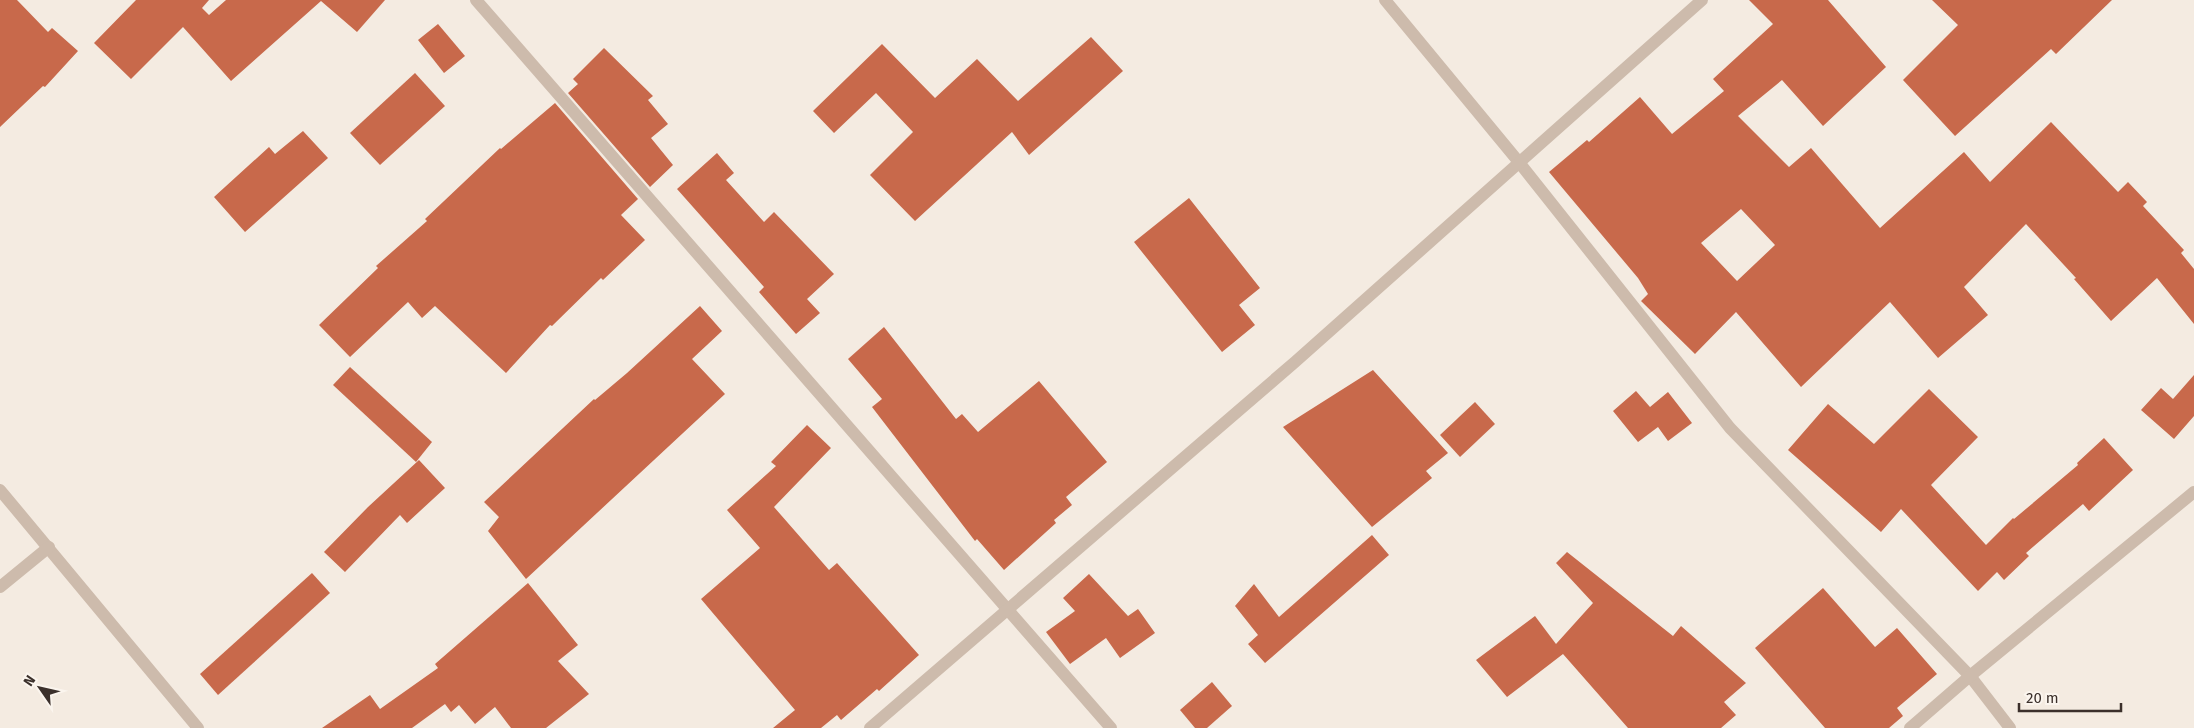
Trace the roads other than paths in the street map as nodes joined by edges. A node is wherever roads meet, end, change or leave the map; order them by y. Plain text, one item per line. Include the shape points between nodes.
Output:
1 (476, 0) edge
2 (1385, 0) edge
3 (1702, 0) edge
4 (1518, 161) junction
5 (0, 490) edge
6 (2194, 492) edge
7 (49, 547) junction
8 (0, 587) edge
9 (1009, 609) junction
10 (1970, 676) junction
11 (198, 728) edge
12 (870, 728) edge
13 (1111, 728) edge
14 (1910, 728) edge
15 (2010, 728) edge

1 - 9 street
2 - 4 street
3 - 4 street
4 - 9 street via 1295,362
4 - 10 street via 1730,428
5 - 7 street
6 - 10 street
7 - 8 street
7 - 11 street
9 - 12 street
9 - 13 street
10 - 14 street
10 - 15 street

